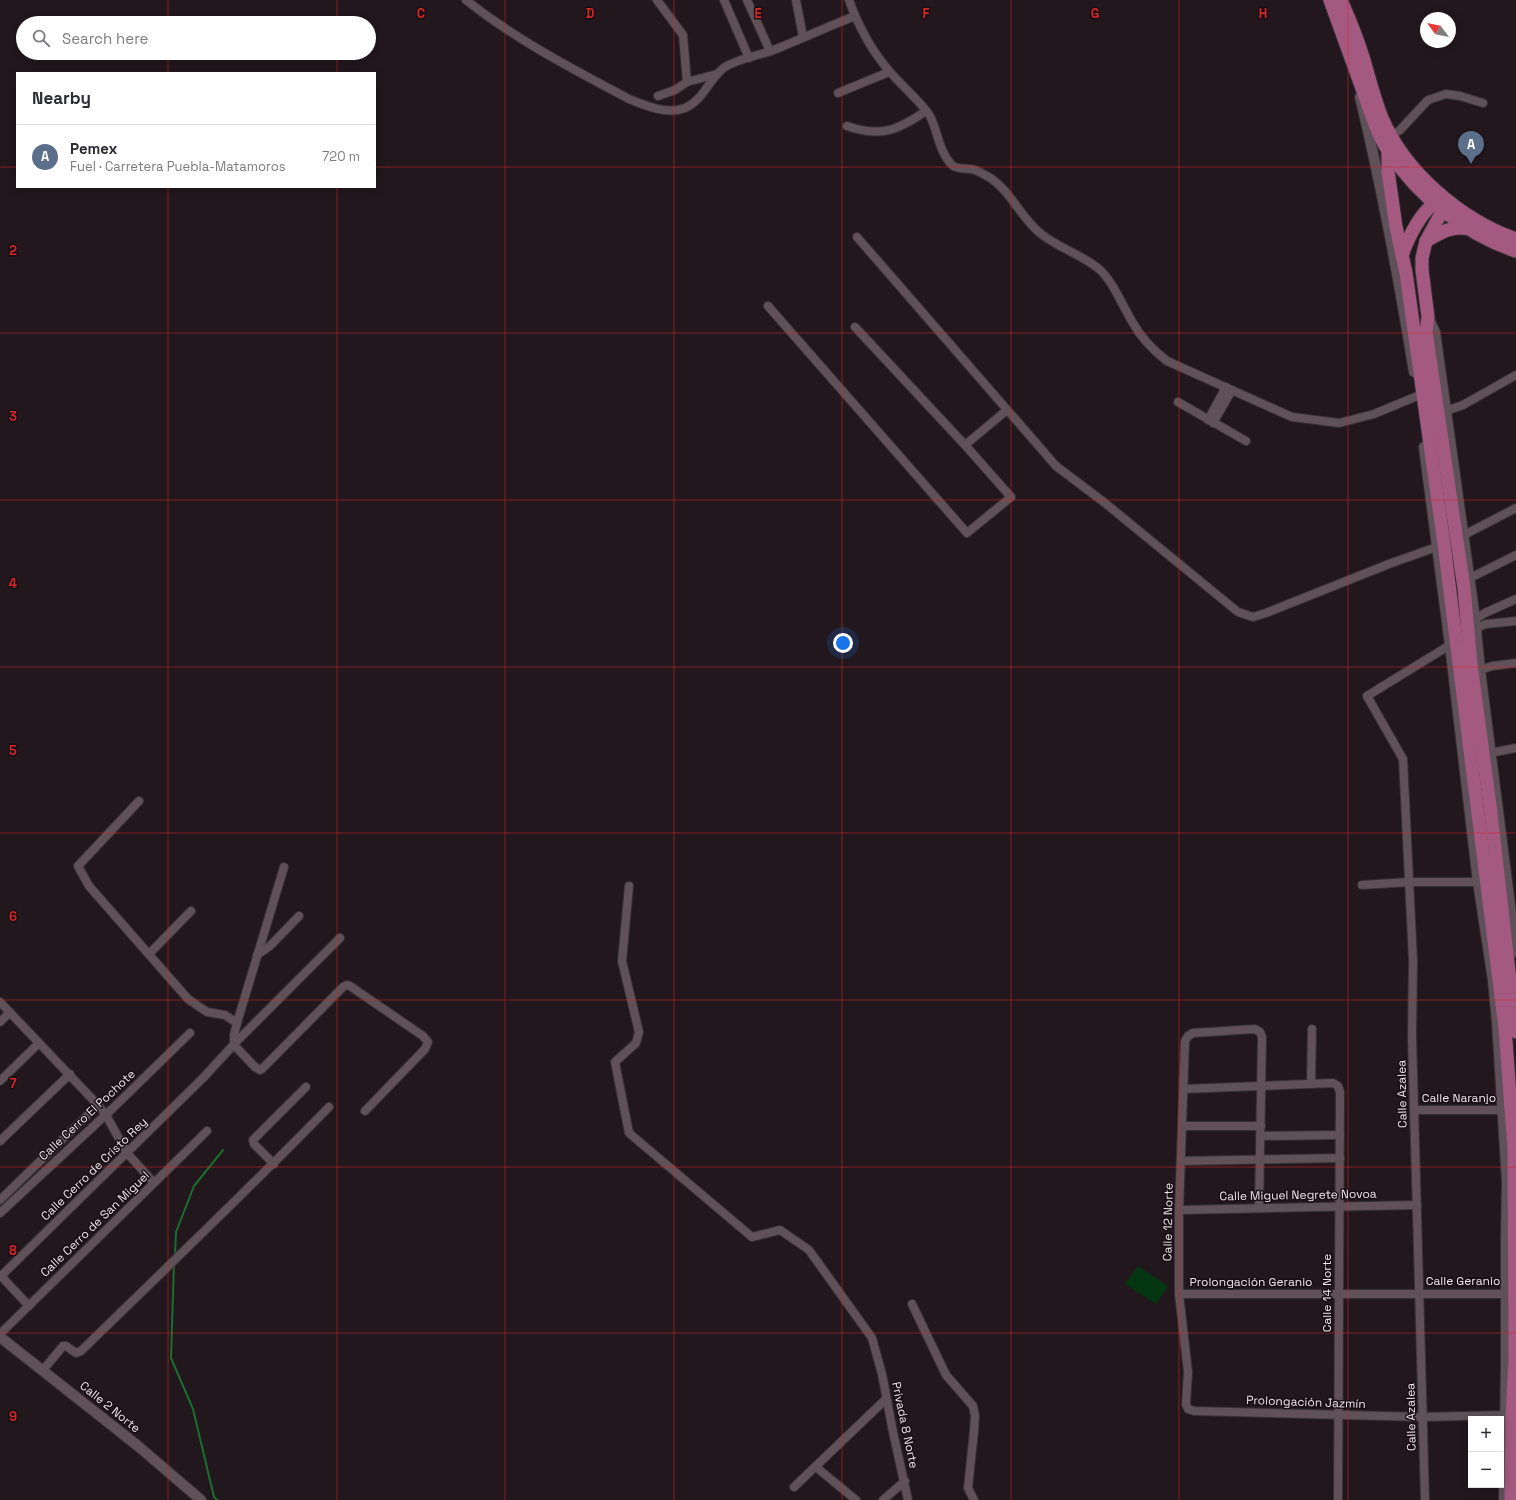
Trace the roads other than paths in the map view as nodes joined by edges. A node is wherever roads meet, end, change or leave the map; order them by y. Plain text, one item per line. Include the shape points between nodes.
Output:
1 (466, 0) edge
2 (657, 0) edge
3 (724, 0) edge
4 (747, 0) edge
5 (796, 0) edge
6 (849, 0) edge
7 (1340, 1) edge
8 (855, 16) junction
9 (803, 37) junction
10 (770, 51) junction
11 (1349, 53) junction
12 (749, 58) junction
13 (889, 72) junction
14 (717, 74) junction
15 (687, 82) junction
16 (838, 93) dead end
17 (658, 96) dead end
18 (1483, 103) dead end
19 (926, 111) junction
20 (847, 126) dead end
21 (1391, 136) junction
22 (1388, 152) junction
23 (1442, 202) junction
24 (1473, 231) junction
25 (856, 237) dead end
26 (1516, 239) edge
27 (1426, 241) junction
28 (1516, 251) edge
29 (1402, 256) junction
30 (1399, 285) junction
31 (768, 306) dead end
32 (1428, 317) junction
33 (855, 327) dead end
34 (1516, 375) edge
35 (1229, 389) junction
36 (1425, 393) junction
37 (1178, 402) dead end
38 (1008, 410) junction
39 (1446, 411) junction
40 (1210, 421) junction
41 (1246, 442) dead end
42 (965, 445) junction
43 (1516, 508) edge
44 (1460, 537) junction
45 (1440, 546) junction
46 (1516, 555) edge
47 (1470, 578) junction
48 (1516, 598) edge
49 (1516, 621) edge
50 (1476, 623) junction
51 (1450, 645) junction
52 (1516, 663) edge
53 (1480, 670) junction
54 (1516, 748) edge
55 (1490, 753) junction
56 (139, 801) dead end
57 (284, 867) dead end
58 (1410, 882) junction
59 (1478, 882) junction
60 (1362, 884) dead end
61 (629, 886) dead end
62 (1513, 896) edge
63 (191, 911) dead end
64 (299, 916) dead end
65 (340, 938) dead end
66 (1516, 952) edge
67 (149, 954) junction
68 (257, 955) junction
69 (0, 1002) edge
70 (10, 1012) junction
71 (0, 1022) edge
72 (237, 1023) junction
73 (1312, 1029) dead end
74 (1516, 1032) edge
75 (190, 1033) dead end
76 (39, 1043) junction
77 (234, 1045) junction
78 (70, 1074) junction
79 (0, 1080) edge
80 (1311, 1084) junction
81 (1261, 1086) junction
82 (306, 1087) dead end
83 (1184, 1089) junction
84 (98, 1105) junction
85 (329, 1107) dead end
86 (1414, 1110) junction
87 (1503, 1110) junction
88 (365, 1111) dead end
89 (106, 1115) junction
90 (1183, 1126) junction
91 (1261, 1126) junction
92 (207, 1131) dead end
93 (1340, 1135) junction
94 (1260, 1136) junction
95 (0, 1141) edge
96 (127, 1153) junction
97 (1340, 1158) junction
98 (1261, 1159) junction
99 (1181, 1161) junction
100 (274, 1164) junction
101 (154, 1183) junction
102 (0, 1200) edge
103 (1417, 1205) junction
104 (1340, 1206) junction
105 (1260, 1208) junction
106 (1179, 1210) junction
107 (0, 1213) edge
108 (0, 1276) edge
109 (1339, 1293) junction
110 (1420, 1293) junction
111 (1180, 1294) junction
112 (1507, 1294) junction
113 (912, 1304) dead end
114 (29, 1306) junction
115 (0, 1335) edge
116 (43, 1370) junction
117 (886, 1399) junction
118 (1188, 1409) joint
119 (1339, 1415) junction
120 (1505, 1415) junction
121 (1422, 1417) junction
122 (816, 1467) junction
123 (905, 1481) junction
124 (794, 1487) dead end
125 (201, 1500) edge
126 (856, 1500) edge
127 (883, 1500) edge
128 (908, 1500) edge
129 (974, 1500) edge
130 (1338, 1500) edge
131 (1425, 1500) edge
132 (1504, 1500) edge
133 (1511, 1500) edge

1 - 14 street via 525,41 646,106 674,110 686,108 700,97
2 - 15 street via 683,35
3 - 12 street
4 - 10 street
5 - 9 street
6 - 8 street
7 - 11 main road via 1336,16
7 - 21 main road
8 - 9 street
8 - 13 street
9 - 10 street
10 - 12 street
11 - 22 main road
11 - 30 street via 1374,154
12 - 14 street via 726,67
13 - 16 street
13 - 19 street
14 - 15 street
15 - 17 street
18 - 21 street via 1446,94 1428,100
19 - 20 street via 892,130 875,132
19 - 35 street via 945,157 954,167 975,170 989,177 1009,195 1038,232 1100,270 1151,348 1167,361
21 - 23 main road
22 - 23 main road via 1410,178
22 - 29 main road via 1388,171
23 - 24 main road
23 - 26 main road via 1481,224
23 - 27 main road
23 - 29 main road via 1417,224
24 - 27 main road via 1464,228 1450,229
24 - 28 main road
25 - 38 street
27 - 32 main road via 1422,270
29 - 30 main road
29 - 36 main road
30 - 36 street
31 - 42 street via 967,533 1011,497
32 - 36 main road
32 - 39 street via 1435,332
33 - 42 street
34 - 39 street via 1463,405
35 - 36 street via 1292,416 1339,423 1374,414
35 - 40 street
36 - 44 main road
36 - 45 main road
37 - 40 street
38 - 42 street
38 - 45 street via 1056,466 1238,612 1253,617
39 - 44 street
40 - 41 street
43 - 44 street
44 - 45 street
44 - 47 street
44 - 74 main road via 1471,664
45 - 51 street
45 - 133 main road via 1498,970 1511,1102 1514,1149 1515,1359
46 - 47 street
47 - 50 street
48 - 50 street via 1484,613
49 - 50 street
50 - 53 street
51 - 58 street, Calle Azalea via 1367,696 1403,759
51 - 59 street
52 - 53 street
53 - 55 street
54 - 55 street
55 - 62 street
56 - 67 street via 78,866 89,886
57 - 68 street
58 - 59 street
58 - 60 street
58 - 86 street, Calle Azalea
59 - 87 street via 1493,980
61 - 117 street, Privada 8 Norte via 622,961 639,1032 636,1043 614,1062 629,1133 752,1237 780,1230 809,1250 872,1338
62 - 66 street
63 - 67 street
64 - 68 street via 270,946
65 - 77 street, Calle Cerro de Cristo Rey
67 - 72 street via 188,999 207,1012 224,1015
68 - 72 street
69 - 70 street
70 - 71 street
70 - 76 street
72 - 77 street
73 - 80 street
75 - 89 street, Calle Cerro El Pochote
76 - 78 street
76 - 79 street
77 - 88 street via 254,1067 262,1069 343,987 350,986 424,1036 428,1042 425,1049
77 - 96 street, Calle Cerro de Cristo Rey
78 - 84 street
78 - 95 street
80 - 81 street
80 - 93 street, Calle 14 Norte via 1333,1083 1338,1086
81 - 83 street
81 - 83 street, Calle 12 Norte via 1262,1036 1255,1029 1193,1033 1188,1036 1185,1041
81 - 91 street
82 - 100 street via 253,1140
83 - 90 street, Calle 12 Norte
84 - 89 street
84 - 102 street, Calle Cerro El Pochote
85 - 100 street
86 - 87 street, Calle Naranjo
86 - 103 street, Calle Azalea
87 - 112 street via 1507,1182
89 - 96 street
89 - 107 street, Calle Cerro El Pochote
90 - 91 street
90 - 99 street, Calle 12 Norte
91 - 94 street
92 - 101 street, Calle Cerro de San Miguel
93 - 94 street
93 - 97 street, Calle 14 Norte
94 - 98 street
96 - 101 street
96 - 108 street, Calle Cerro de Cristo Rey
97 - 98 street
97 - 104 street, Calle 14 Norte
98 - 99 street
98 - 105 street
99 - 106 street, Calle 12 Norte
100 - 116 street via 80,1352 76,1353 63,1346
101 - 114 street, Calle Cerro de San Miguel
103 - 104 street, Calle Miguel Negrete Novoa
103 - 110 street, Calle Azalea
104 - 105 street, Calle Miguel Negrete Novoa
104 - 109 street, Calle 14 Norte
105 - 106 street, Calle Miguel Negrete Novoa
106 - 111 street, Calle 12 Norte
108 - 114 street
109 - 110 street, Prolongación Geranio
109 - 111 street, Prolongación Geranio
109 - 119 street, Calle 14 Norte
110 - 112 street, Calle Geranio
110 - 121 street, Calle Azalea
111 - 118 street, Calle 12 Norte via 1188,1372
112 - 120 street
113 - 129 street via 946,1374 973,1406 974,1431 968,1488
114 - 115 street, Calle Cerro de San Miguel
115 - 116 street, Calle 2 Norte
116 - 125 street, Calle 2 Norte
117 - 122 street
117 - 123 street, Privada 8 Norte
118 - 119 street, Prolongación Jazmín
119 - 121 street, Prolongación Jazmín
119 - 130 street, Calle 14 Norte
120 - 121 street, Prolongación Jazmín
120 - 132 street
121 - 131 street, Calle Azalea
122 - 124 street
122 - 126 street
123 - 127 street
123 - 128 street, Privada 8 Norte

